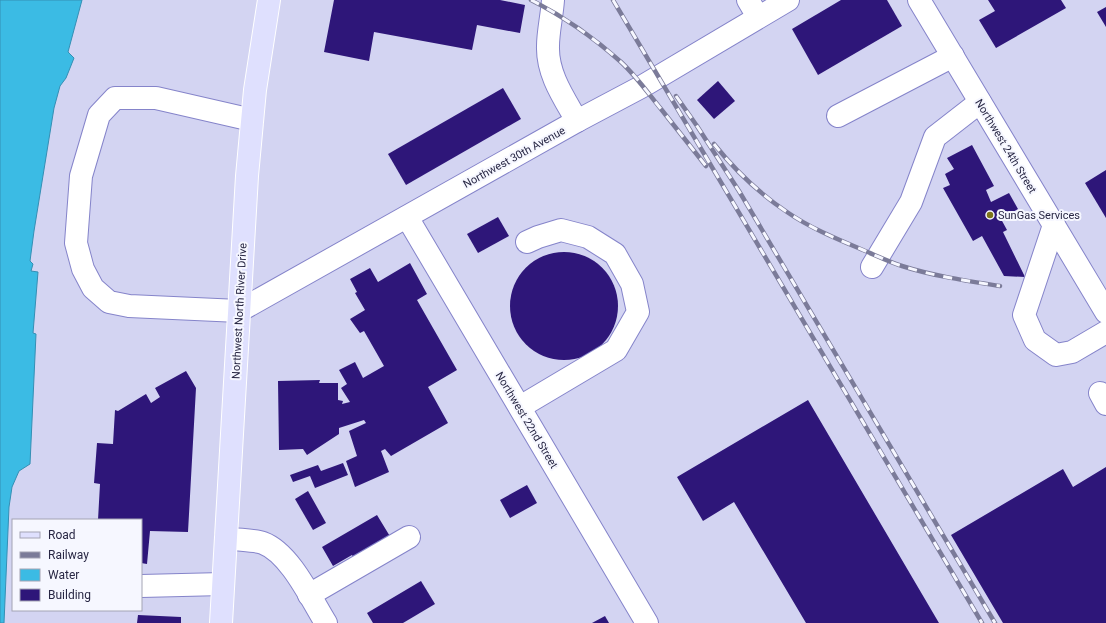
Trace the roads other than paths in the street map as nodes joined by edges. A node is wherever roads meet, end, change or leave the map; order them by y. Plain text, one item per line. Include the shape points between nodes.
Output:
1 (270, 0) edge
2 (554, 0) edge
3 (788, 0) edge
4 (920, 0) edge
5 (753, 9) edge
6 (953, 56) junction
7 (980, 102) junction
8 (838, 116) dead end
9 (252, 120) junction
10 (577, 121) junction
11 (407, 217) junction
12 (1054, 225) junction
13 (527, 242) dead end
14 (872, 267) dead end
15 (1104, 304) edge
16 (239, 311) junction
17 (1106, 332) edge
18 (520, 407) junction
19 (409, 537) dead end
20 (226, 538) junction
21 (223, 584) junction
22 (142, 586) edge
23 (309, 595) junction
24 (221, 623) edge
25 (326, 623) edge
26 (647, 623) edge

1 - 9 main road, Northwest North River Drive
2 - 10 street via 548,47 550,66 557,86
3 - 5 street, Northwest 30th Avenue
4 - 6 street, Northwest 24th Street
5 - 10 street, Northwest 30th Avenue via 660,76
6 - 7 street, Northwest 24th Street
6 - 8 street
7 - 12 street, Northwest 24th Street
7 - 14 street via 935,137 911,202
9 - 16 main road, Northwest North River Drive
9 - 16 street via 156,98 115,98 99,115 81,176 76,243 83,269 93,288 109,302 129,306
10 - 11 street, Northwest 30th Avenue
11 - 16 street, Northwest 30th Avenue
11 - 18 street, Northwest 22nd Street
12 - 15 street, Northwest 24th Street
12 - 17 street via 1024,315 1035,340 1056,355 1072,352
13 - 18 street via 561,230 588,237 615,254 632,284 638,312 616,350
16 - 20 main road, Northwest North River Drive
18 - 26 street, Northwest 22nd Street
19 - 23 street
20 - 21 main road, Northwest North River Drive
20 - 23 street via 262,543 271,547 290,565
21 - 22 street
21 - 24 main road, Northwest North River Drive
23 - 25 street

